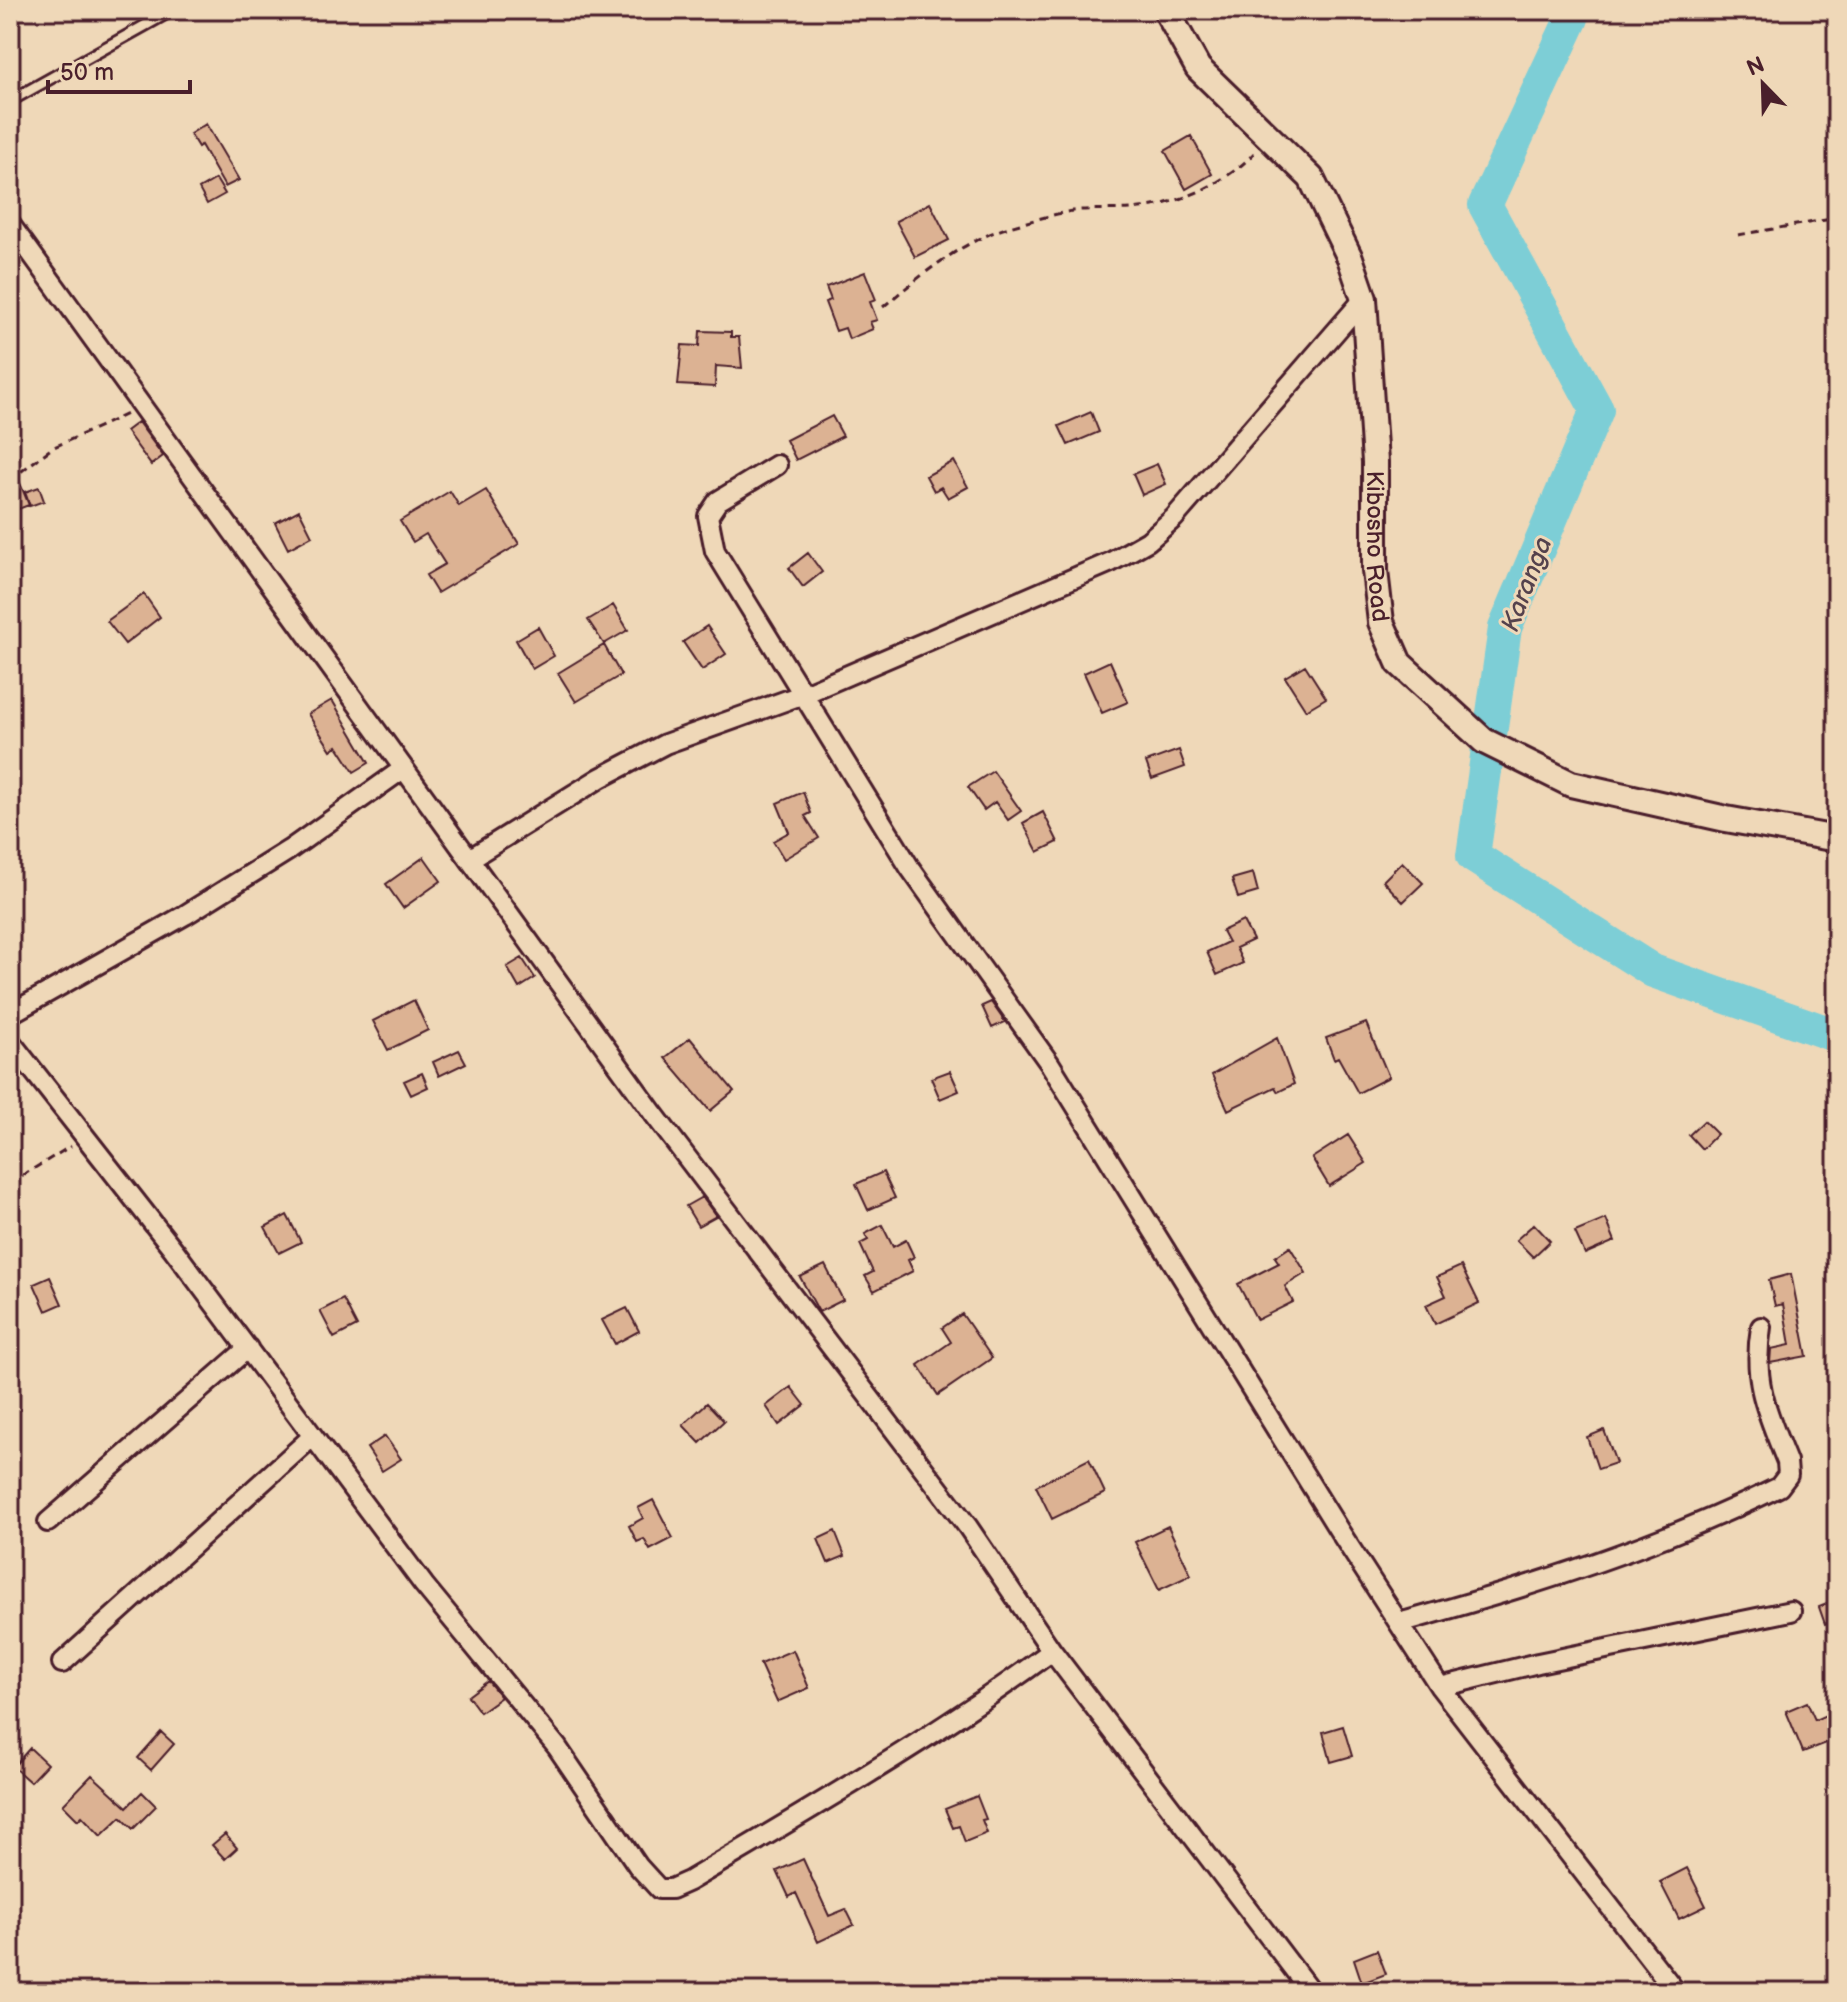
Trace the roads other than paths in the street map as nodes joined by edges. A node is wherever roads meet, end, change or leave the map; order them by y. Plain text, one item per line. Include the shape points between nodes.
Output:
1 (173, 10) edge
2 (1166, 10) edge
3 (10, 101) edge
4 (10, 224) edge
5 (1364, 299) junction
6 (777, 465) dead end
7 (804, 694) junction
8 (403, 769) junction
9 (1837, 839) edge
10 (471, 858) junction
11 (10, 1014) edge
12 (10, 1041) edge
13 (1761, 1327) dead end
14 (248, 1348) junction
15 (312, 1437) junction
16 (48, 1522) dead end
17 (1791, 1611) dead end
18 (1399, 1623) junction
19 (1052, 1651) junction
20 (62, 1663) dead end
21 (1440, 1687) junction
22 (1311, 1992) edge
23 (1676, 1992) edge

1 - 3 lane
2 - 5 main road, Kibosho Road via 1198,68 1311,178
4 - 8 street
5 - 7 street via 1174,518 1148,541 1111,562
5 - 9 main road, Kibosho Road via 1375,462 1375,571 1381,622 1399,663 1484,741 1571,784
6 - 7 street via 718,501 708,516 709,534
7 - 10 street via 665,744
7 - 18 street via 910,868 1050,1064
8 - 10 street
8 - 11 street via 185,915
10 - 19 street via 644,1102 968,1527
12 - 14 street
13 - 18 street via 1755,1359 1758,1381 1787,1462 1788,1475 1779,1487 1633,1551
14 - 15 street
14 - 16 street
15 - 19 street via 557,1747 659,1889 689,1881 797,1817 982,1703
15 - 20 street
17 - 21 street
18 - 21 street
19 - 22 street
21 - 23 street

